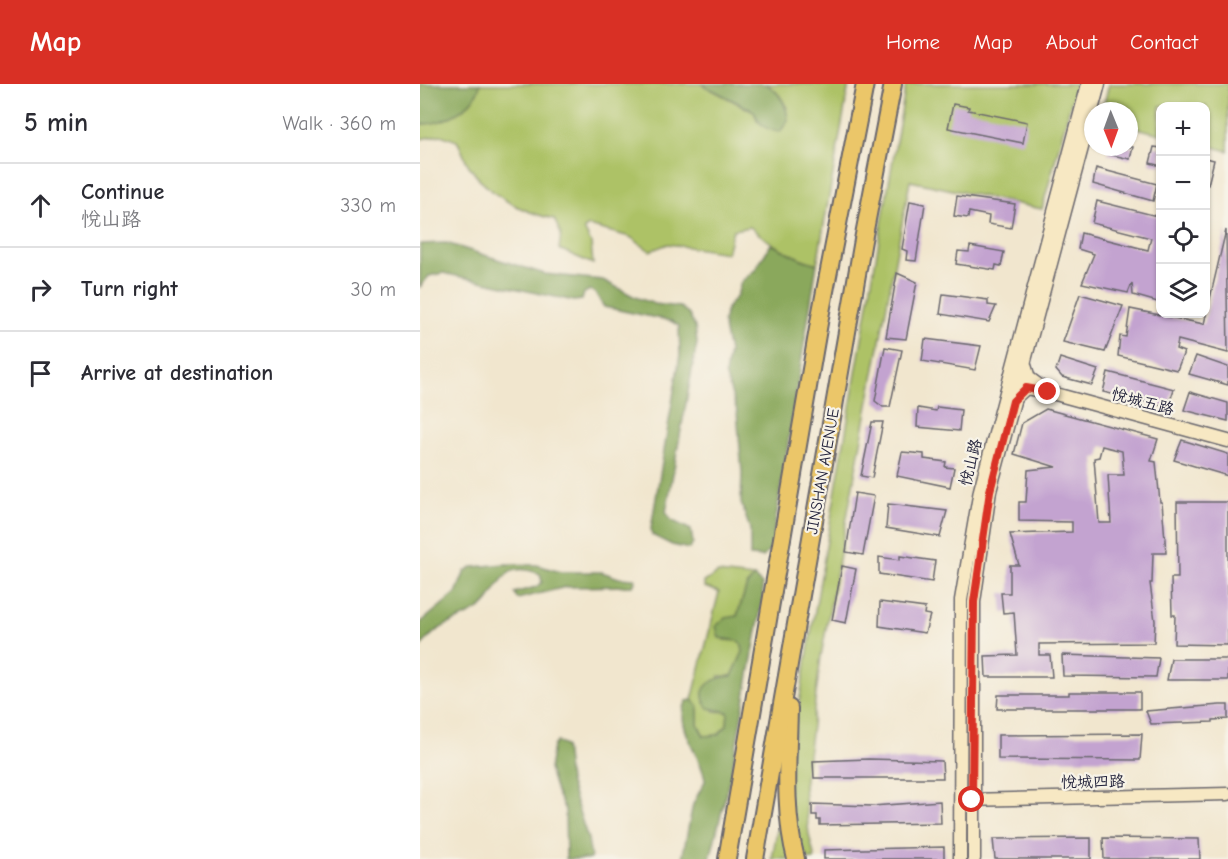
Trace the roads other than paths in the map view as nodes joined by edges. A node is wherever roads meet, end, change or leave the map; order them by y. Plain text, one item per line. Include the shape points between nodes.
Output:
1 (865, 84) edge
2 (893, 84) edge
3 (1088, 84) edge
4 (1099, 84) edge
5 (1024, 358) junction
6 (1048, 392) junction
7 (1013, 401) junction
8 (1228, 441) edge
9 (791, 655) junction
10 (738, 793) junction
11 (1228, 794) edge
12 (959, 800) junction
13 (972, 800) junction
14 (721, 859) edge
15 (727, 859) edge
16 (754, 859) edge
17 (796, 859) edge
18 (960, 859) edge
19 (974, 859) edge

1 - 10 highway, JINSHAN AVENUE via 818,328
2 - 9 highway, JINSHAN AVENUE
3 - 12 main road, 悦山路 via 980,490 961,600
4 - 5 main road, 悦山路
5 - 6 main road via 1029,378
5 - 7 main road, 悦山路
6 - 7 main road via 1026,388
6 - 8 main road, 悦城五路
7 - 13 main road, 悦山路 via 990,491 974,602
9 - 16 highway, JINSHAN AVENUE
9 - 17 highway via 787,785
10 - 14 highway
10 - 15 highway, JINSHAN AVENUE
11 - 13 main road, 悦城四路
12 - 13 main road, 悦城四路
12 - 18 main road, 悦山路
13 - 19 main road, 悦山路

